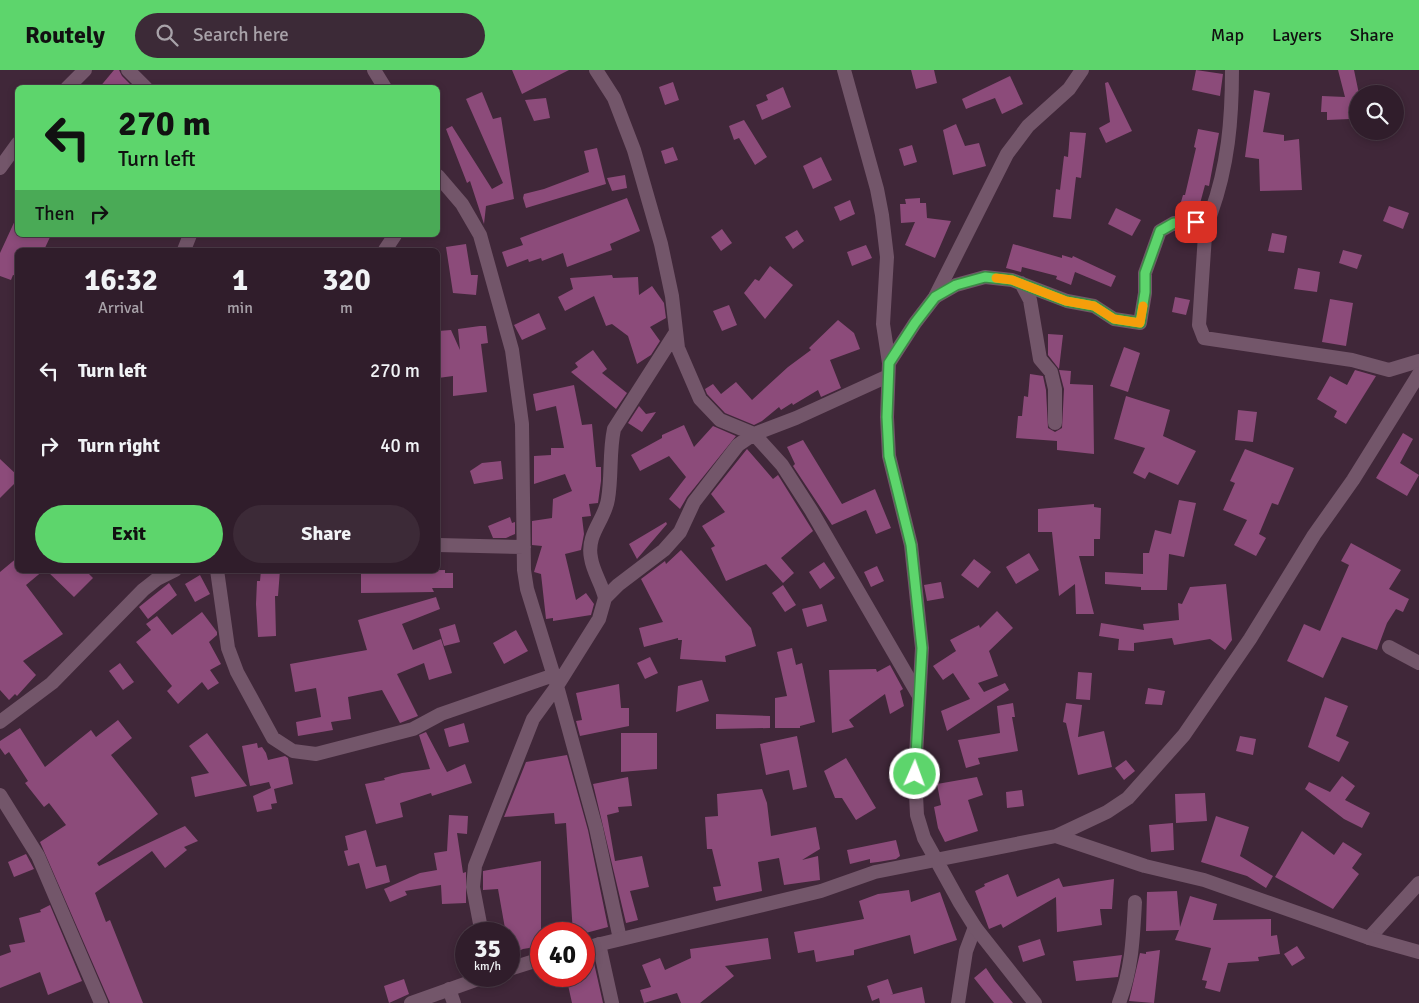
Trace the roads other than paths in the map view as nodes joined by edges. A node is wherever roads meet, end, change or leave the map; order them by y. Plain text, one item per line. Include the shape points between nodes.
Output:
1 (85, 70) edge
2 (128, 70) edge
3 (374, 70) edge
4 (596, 70) edge
5 (844, 70) edge
6 (1082, 70) edge
7 (1232, 70) edge
8 (70, 85) edge
9 (143, 85) edge
10 (383, 85) edge
11 (15, 147) edge
12 (0, 168) edge
13 (440, 178) edge
14 (1211, 213) junction
15 (394, 237) edge
16 (386, 248) edge
17 (1021, 283) junction
18 (935, 297) junction
19 (676, 332) junction
20 (1419, 361) edge
21 (889, 370) junction
22 (1419, 374) edge
23 (1055, 423) dead end
24 (754, 434) junction
25 (440, 545) edge
26 (524, 547) junction
27 (169, 573) edge
28 (217, 573) edge
29 (605, 598) junction
30 (1390, 647) dead end
31 (1419, 663) edge
32 (555, 680) junction
33 (919, 696) junction
34 (0, 722) edge
35 (0, 795) edge
36 (1056, 836) junction
37 (936, 860) junction
38 (1419, 883) edge
39 (1134, 902) dead end
40 (480, 922) edge
41 (975, 927) junction
42 (1369, 938) junction
43 (620, 939) junction
44 (599, 944) junction
45 (595, 945) edge
46 (1419, 952) edge
47 (458, 987) edge
48 (450, 990) junction
49 (101, 1003) edge
50 (411, 1003) edge
51 (454, 1003) edge
52 (612, 1003) edge
53 (958, 1003) edge
54 (1034, 1003) edge
55 (1119, 1003) edge

1 - 8 street
2 - 9 street
3 - 10 street
4 - 19 street via 614,98 634,150 661,244
5 - 21 street via 882,215 887,257 883,324
6 - 18 street via 1006,154
7 - 14 street via 1228,157
11 - 12 street
13 - 26 street via 462,204 480,235 512,350 522,424
14 - 17 street via 1187,227 1174,223 1160,231 1145,273 1140,323 1114,319 1094,306 1066,301
14 - 20 street via 1205,235 1199,325 1204,338 1352,360 1389,370
15 - 16 street
17 - 18 street via 985,277 956,285
17 - 23 street via 1030,300 1040,359 1051,372 1055,389
18 - 21 street via 915,323
19 - 24 street via 681,354 700,399 720,420
19 - 29 street via 614,429 608,500 591,542 590,558
21 - 24 street
21 - 33 street via 889,456 905,518 918,600 922,648
22 - 36 street via 1250,639 1184,735 1128,798 1107,812
24 - 29 street via 738,445 694,502 680,532 664,550
24 - 33 street via 782,465 811,510
25 - 26 street
26 - 32 street via 526,588
27 - 34 street via 143,590 52,683
28 - 32 street via 228,648 237,672 273,738 294,752 316,754 413,729 441,714
29 - 32 street via 595,627
30 - 31 street
32 - 40 street via 533,719 475,866 473,887
32 - 43 street via 596,828
33 - 37 street via 915,798 924,838
35 - 49 street via 38,856
36 - 37 street
36 - 42 street via 1145,866 1204,880
37 - 41 street
37 - 43 street via 874,872 821,891
38 - 42 street
39 - 55 street via 1133,952
41 - 53 street via 966,952
41 - 54 street
42 - 46 street
43 - 44 street
44 - 45 street
44 - 52 street
47 - 48 street
48 - 50 street
48 - 51 street

